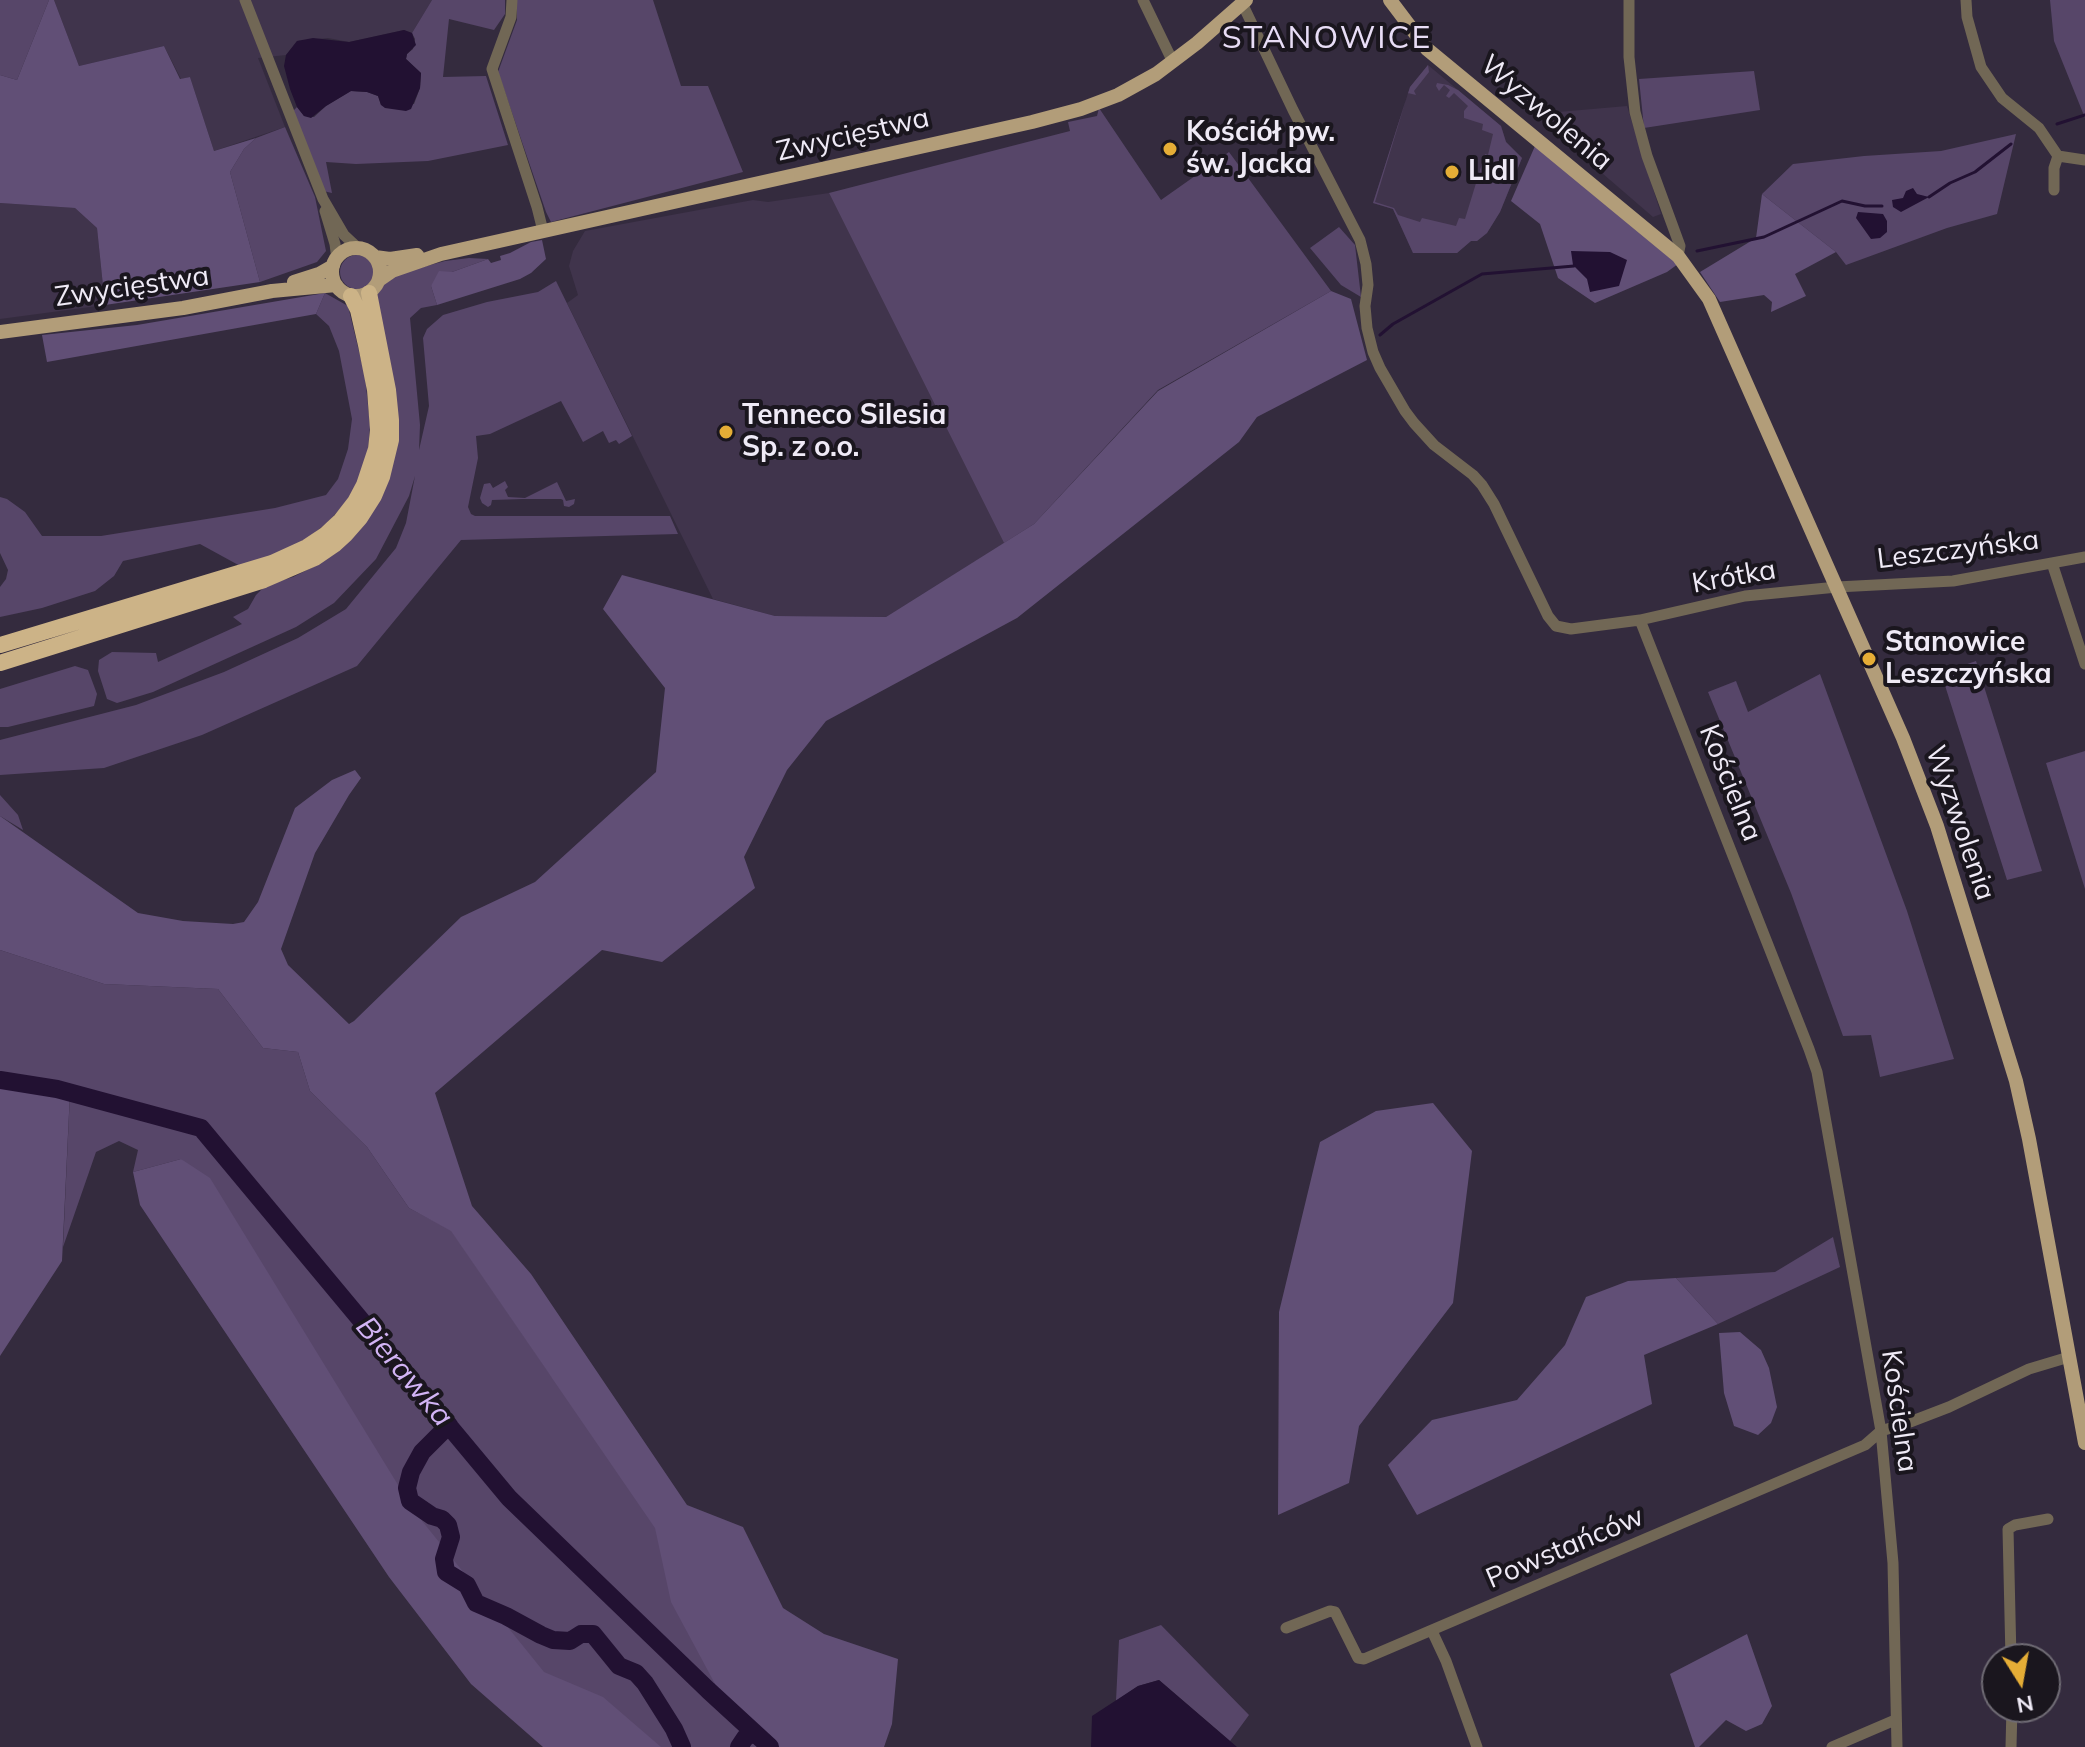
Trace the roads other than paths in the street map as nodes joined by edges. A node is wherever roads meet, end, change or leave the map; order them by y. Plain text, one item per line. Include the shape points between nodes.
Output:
1 (245, 0) edge
2 (512, 0) edge
3 (1143, 0) edge
4 (1390, 0) edge
5 (1629, 0) edge
6 (1966, 0) edge
7 (1244, 1) edge
8 (1173, 62) junction
9 (2058, 156) junction
10 (2085, 160) edge
11 (2054, 190) dead end
12 (323, 199) junction
13 (543, 231) junction
14 (359, 249) junction
15 (441, 254) junction
16 (1678, 256) junction
17 (375, 257) junction
18 (335, 262) junction
19 (336, 285) junction
20 (374, 286) junction
21 (272, 291) junction
22 (351, 296) junction
23 (0, 332) edge
24 (2085, 557) edge
25 (2052, 563) junction
26 (1837, 587) junction
27 (1640, 620) junction
28 (0, 645) edge
29 (0, 663) edge
30 (2085, 664) edge
31 (2069, 1357) junction
32 (1881, 1431) junction
33 (2085, 1443) edge
34 (2048, 1519) dead end
35 (1286, 1628) dead end
36 (1432, 1631) junction
37 (2011, 1643) edge
38 (1895, 1720) junction
39 (2012, 1723) edge
40 (1477, 1747) edge
41 (1832, 1747) edge
42 (1897, 1747) edge
43 (2011, 1747) edge

1 - 12 street
2 - 13 street via 492,69
3 - 8 street
4 - 16 main road, Wyzwolenia via 1427,49
5 - 16 street, Wyzwolenia via 1635,112 1680,246
6 - 9 street via 1981,67 2002,98 2039,128
7 - 8 main road, Zwycięstwa
7 - 27 street via 1360,240 1368,285 1367,328 1399,403 1434,445 1482,485 1556,626 1571,629
8 - 13 main road, Zwycięstwa via 1118,95 1067,113
9 - 10 street
9 - 11 street
12 - 14 street
12 - 18 street via 336,245
13 - 15 main road, Zwycięstwa
14 - 17 main road
14 - 18 main road via 348,250
15 - 17 main road, Zwycięstwa
15 - 20 main road, Zwycięstwa via 394,270
16 - 26 main road, Wyzwolenia via 1709,299
17 - 20 main road via 380,266
18 - 19 main road
18 - 21 main road, Zwycięstwa via 319,274
19 - 21 main road, Zwycięstwa
19 - 22 main road
20 - 22 main road
20 - 29 highway via 391,440 374,496 346,534 315,558 279,574
21 - 23 main road, Zwycięstwa
22 - 28 highway via 369,360 378,430 364,485 341,520 307,547 272,563
24 - 25 street, Leszczyńska
25 - 26 street, Leszczyńska via 1953,581
25 - 30 street
26 - 27 street, Krótka via 1745,596
26 - 31 main road, Wyzwolenia via 1937,826 2016,1081
27 - 32 street, Kościelna via 1817,1072
31 - 32 street, Powstańców
31 - 33 main road, Wyzwolenia
32 - 36 street, Powstańców via 1865,1445
32 - 38 street, Kościelna via 1893,1563
34 - 37 street via 2008,1529
35 - 36 street, Powstańców via 1335,1612 1360,1660
36 - 40 street
38 - 41 street
38 - 42 street, Kościelna
39 - 43 street

